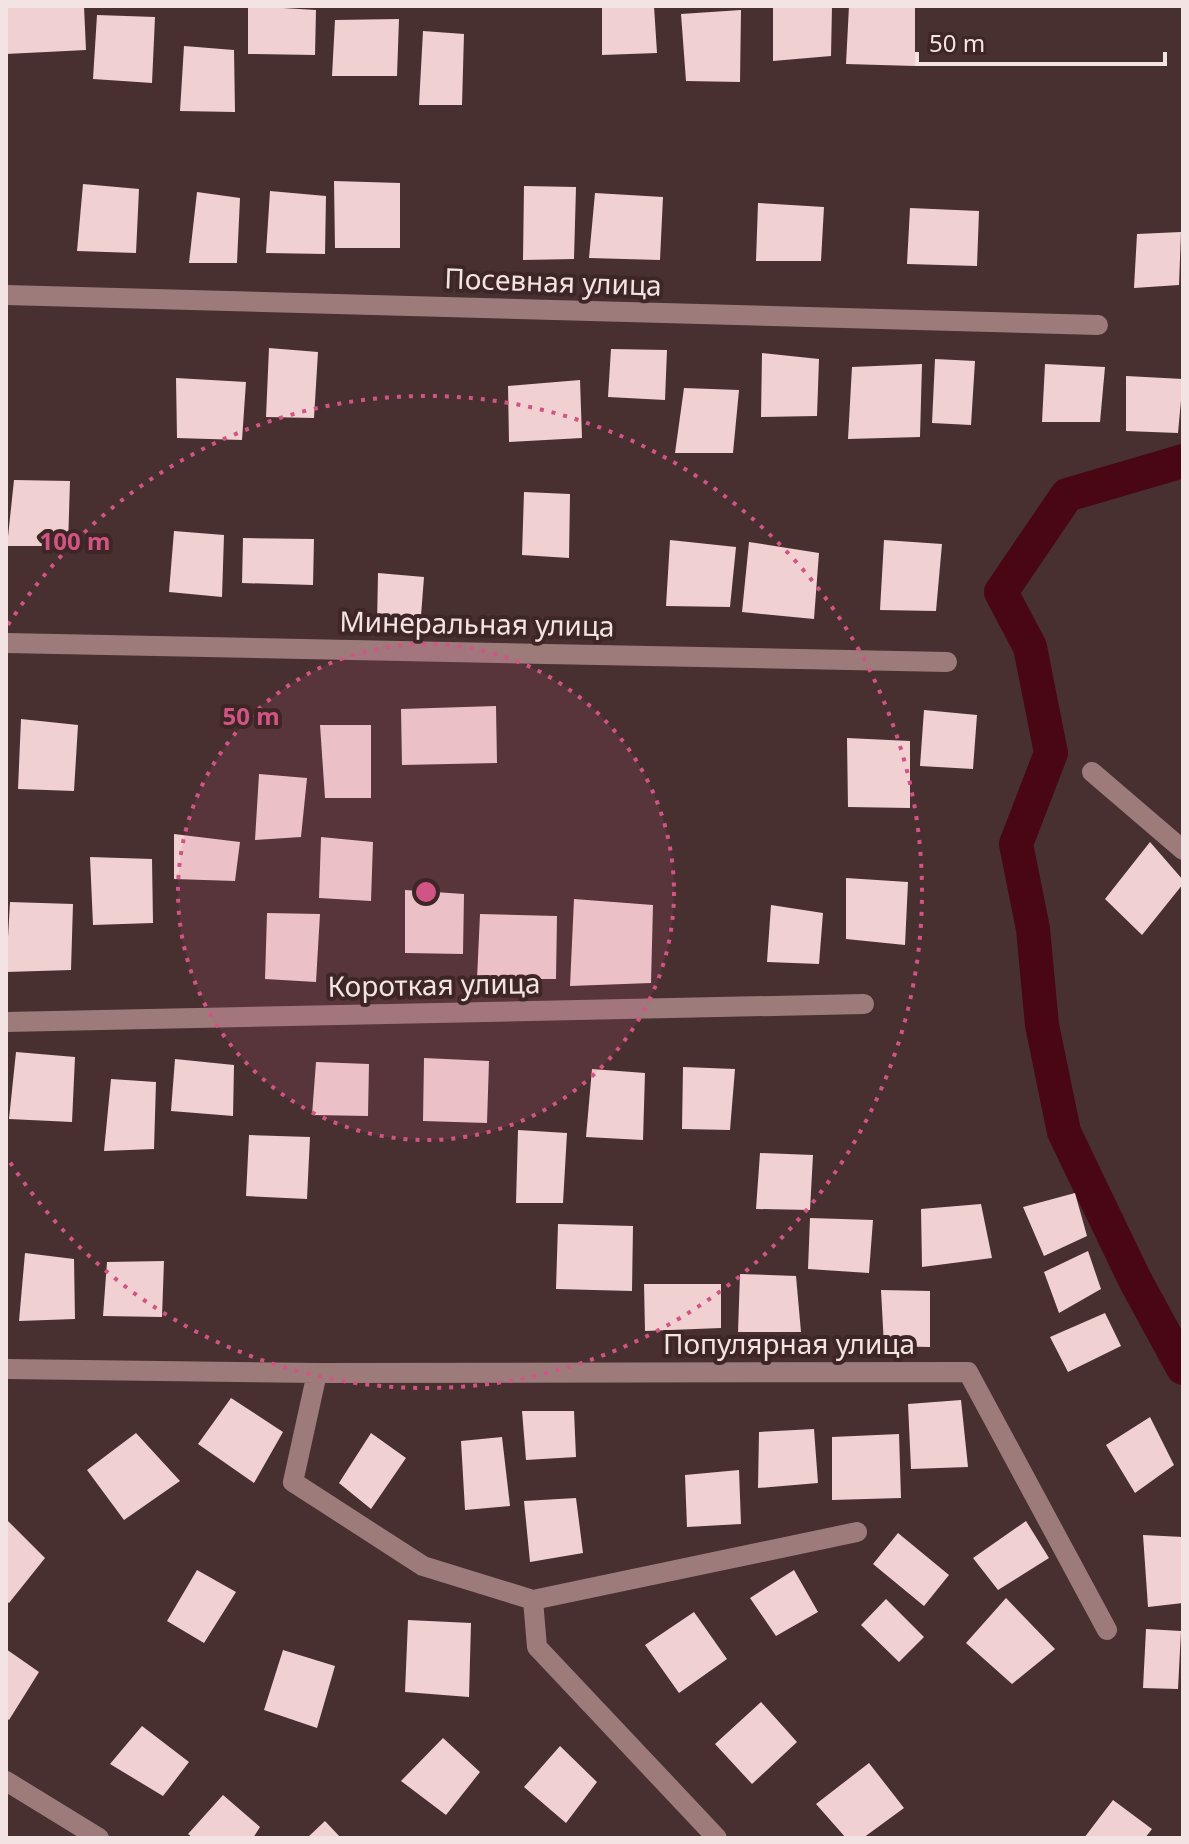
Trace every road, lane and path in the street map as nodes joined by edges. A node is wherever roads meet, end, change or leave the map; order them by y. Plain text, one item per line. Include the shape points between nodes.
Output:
1 (6, 295) edge
2 (1098, 325) dead end
3 (6, 643) edge
4 (947, 662) dead end
5 (1092, 772) dead end
6 (1183, 850) edge
7 (864, 1004) dead end
8 (6, 1022) edge
9 (6, 1369) edge
10 (317, 1373) junction
11 (857, 1532) dead end
12 (533, 1600) junction
13 (1107, 1630) dead end
14 (6, 1781) edge
15 (99, 1838) edge
16 (717, 1838) edge

1 - 2 street, Посевная улица
3 - 4 street, Минеральная улица
5 - 6 street
7 - 8 street, Короткая улица
9 - 10 street, Популярная улица
10 - 12 street via 293,1482 423,1566
10 - 13 street, Популярная улица via 968,1372
11 - 12 street
12 - 16 street via 537,1647
14 - 15 street

